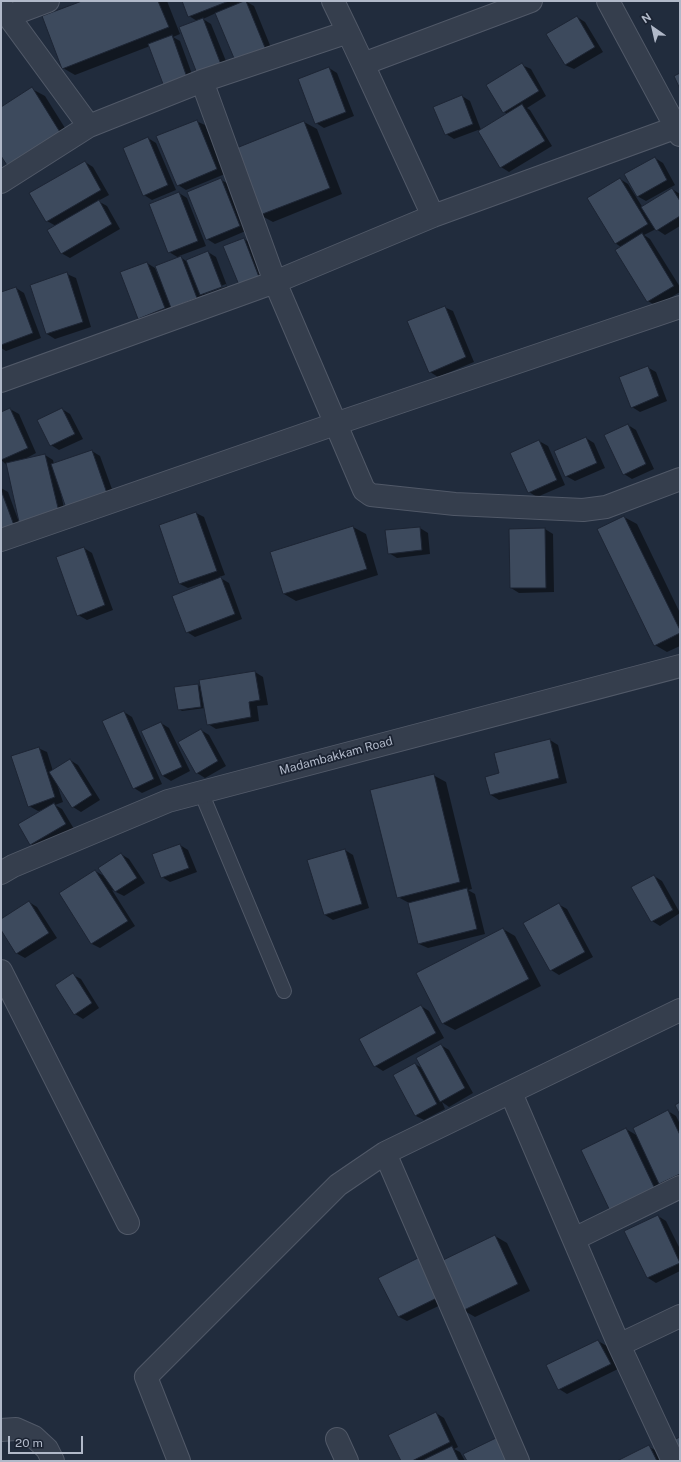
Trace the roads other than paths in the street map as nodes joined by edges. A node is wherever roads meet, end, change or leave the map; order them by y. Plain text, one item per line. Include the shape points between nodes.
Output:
1 (48, 1) edge
2 (333, 1) edge
3 (531, 1) edge
4 (608, 1) edge
5 (4, 11) edge
6 (348, 32) junction
7 (363, 64) junction
8 (202, 82) junction
9 (89, 126) junction
10 (679, 130) edge
11 (1, 182) edge
12 (433, 216) junction
13 (275, 282) junction
14 (680, 307) edge
15 (1, 381) edge
16 (335, 424) junction
17 (680, 480) edge
18 (1, 540) edge
19 (680, 666) edge
20 (201, 792) junction
21 (1, 873) edge
22 (1, 971) edge
23 (284, 991) dead end
24 (680, 1010) edge
25 (511, 1093) junction
26 (385, 1153) junction
27 (680, 1187) edge
28 (128, 1223) dead end
29 (574, 1239) junction
30 (680, 1316) edge
31 (619, 1344) junction
32 (1, 1430) edge
33 (337, 1439) dead end
34 (53, 1461) edge
35 (179, 1461) edge
36 (347, 1461) edge
37 (518, 1461) edge
38 (672, 1461) edge

1 - 5 street
2 - 6 street
3 - 7 street
4 - 10 street
5 - 9 street
6 - 7 street
6 - 8 street
7 - 12 street
8 - 9 street
8 - 13 street
9 - 11 street
10 - 12 street
12 - 13 street
13 - 15 street
13 - 16 street
14 - 16 street
16 - 17 street via 360,483 371,495 455,504 583,510 606,507
16 - 18 street
19 - 20 street, Madambakkam Road
20 - 21 street, Madambakkam Road via 168,801 12,866
20 - 23 lane
22 - 28 street
24 - 25 street
25 - 26 street
25 - 29 street
26 - 35 street via 338,1185 146,1377
26 - 37 street
27 - 29 street
29 - 31 street
30 - 31 street
31 - 38 street
32 - 34 street via 16,1429 34,1437 47,1449
33 - 36 street

